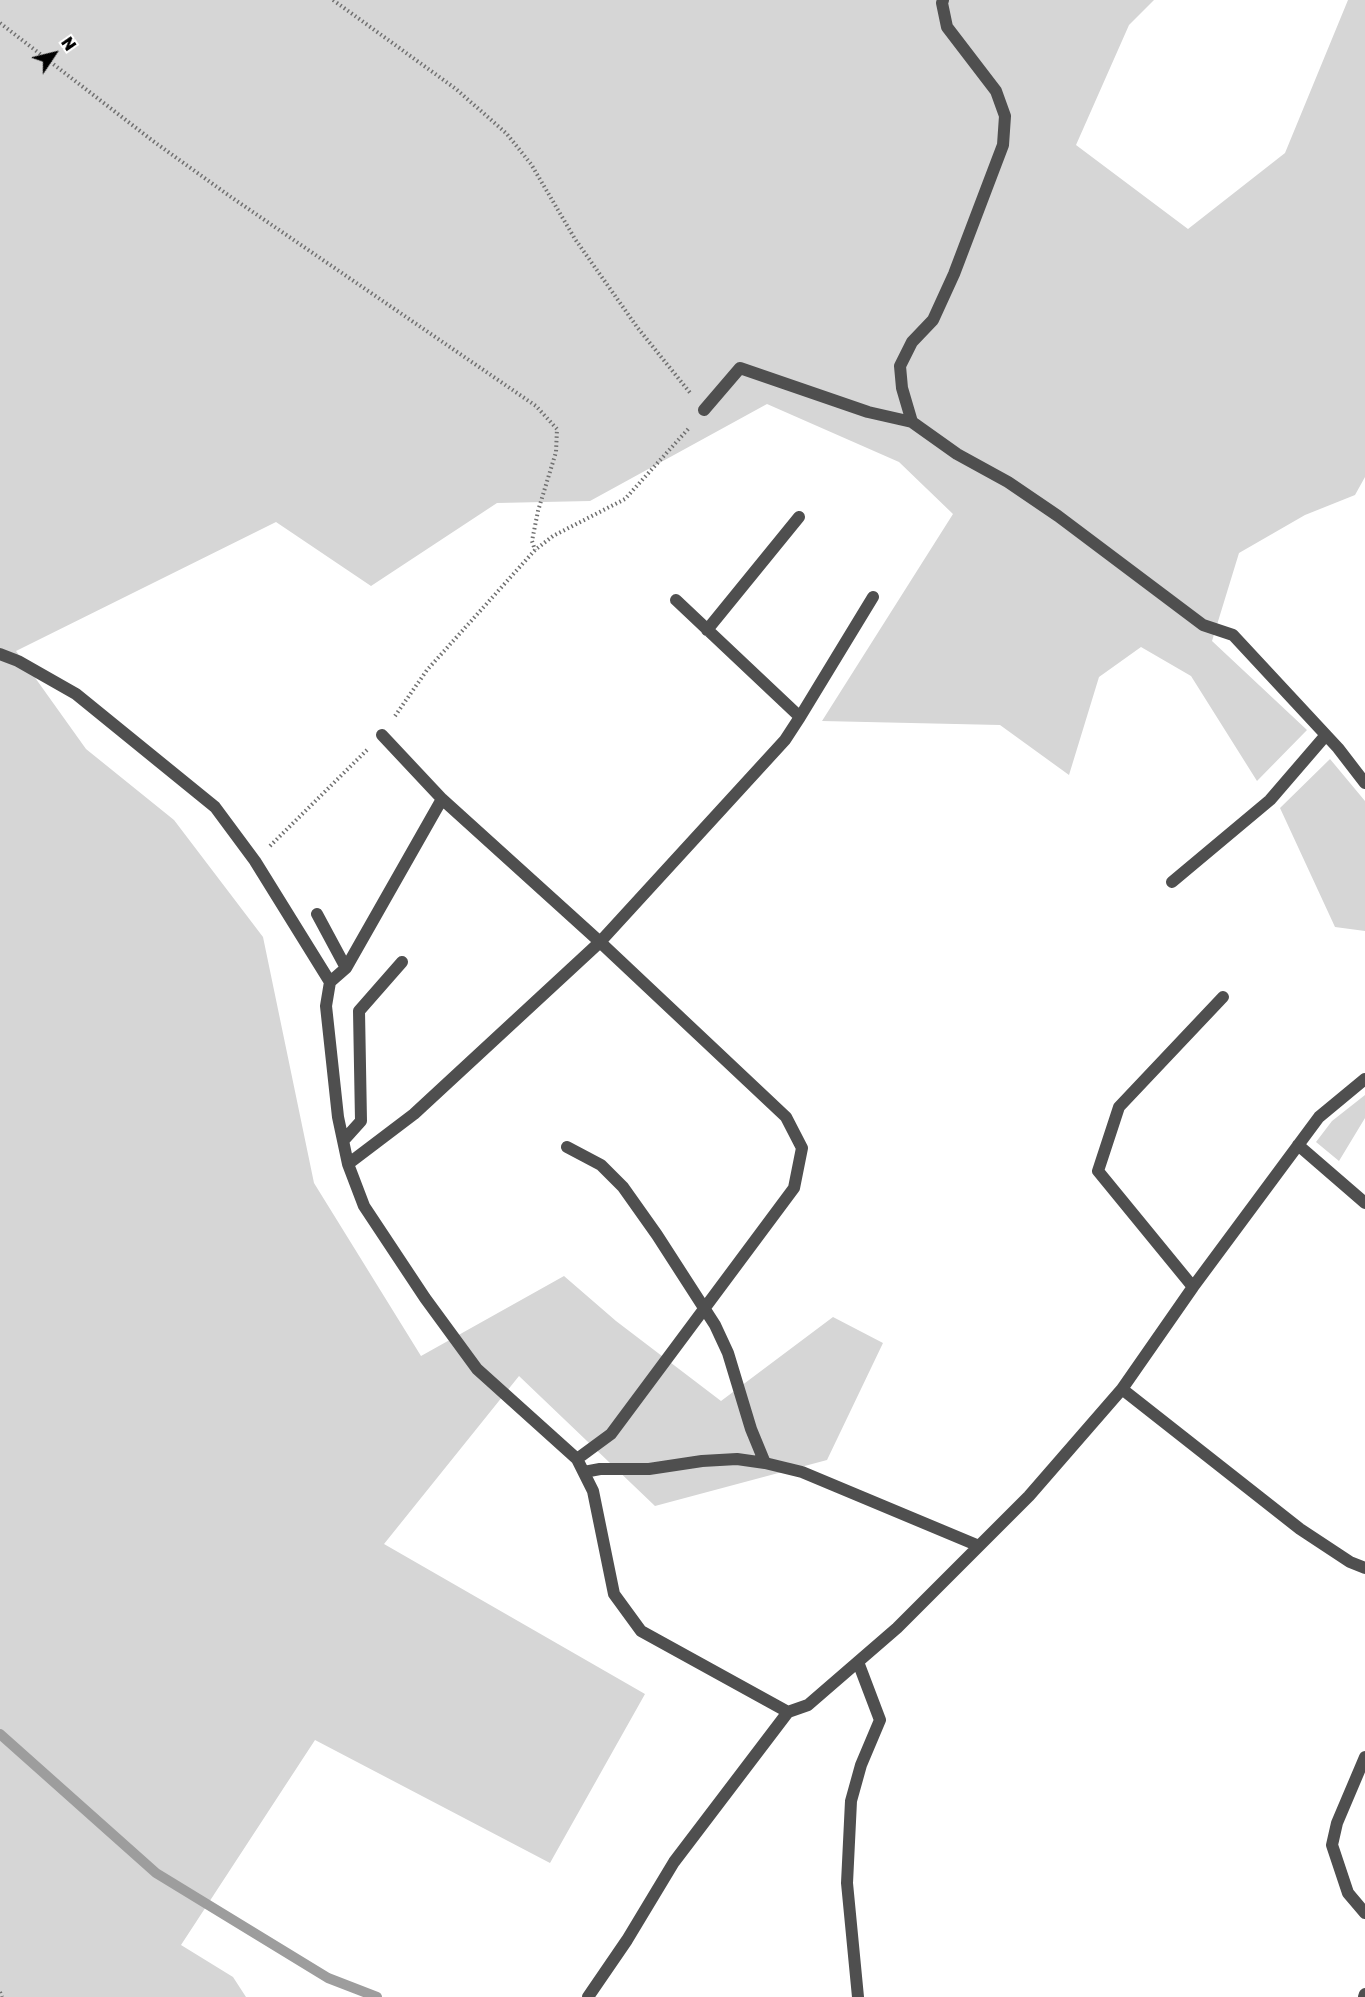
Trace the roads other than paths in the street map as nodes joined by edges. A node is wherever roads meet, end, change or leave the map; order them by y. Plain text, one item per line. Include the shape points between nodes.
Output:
1 (943, 0) edge
2 (704, 411) road end
3 (912, 422) junction
4 (799, 517) dead end
5 (873, 597) dead end
6 (676, 600) dead end
7 (707, 630) junction
8 (0, 654) edge
9 (800, 717) junction
10 (382, 735) road end
11 (1326, 735) junction
12 (1365, 783) edge
13 (442, 799) junction
14 (1172, 882) dead end
15 (317, 914) dead end
16 (600, 942) junction
17 (402, 962) dead end
18 (346, 968) junction
19 (330, 982) junction
20 (1223, 997) dead end
21 (1365, 1079) edge
22 (343, 1141) junction
23 (1298, 1145) junction
24 (567, 1147) dead end
25 (348, 1164) junction
26 (1365, 1203) edge
27 (1193, 1287) junction
28 (704, 1309) junction
29 (1122, 1389) junction
30 (577, 1460) junction
31 (765, 1463) junction
32 (584, 1472) junction
33 (979, 1546) junction
34 (1365, 1568) edge
35 (858, 1662) junction
36 (788, 1712) junction
37 (1365, 1757) edge
38 (1360, 1779) edge
39 (1365, 1913) edge
40 (588, 1997) edge
41 (858, 1997) edge

1 - 3 street via 947,27 996,91 1005,116 1003,145 933,320 912,342 900,366
2 - 3 street via 740,368 868,412
3 - 11 street via 1058,516 1203,625 1233,634
4 - 7 street
5 - 9 street
6 - 7 street
7 - 9 street
8 - 19 street via 76,694 215,807 255,861
9 - 16 street via 785,740
10 - 13 street
11 - 12 street
11 - 14 street via 1270,800
13 - 16 street
13 - 18 street
15 - 18 street
16 - 25 street via 414,1114
16 - 28 street via 786,1117 802,1148 794,1188
17 - 22 street via 359,1011 361,1121
18 - 19 street
19 - 22 street via 326,1006
20 - 27 street via 1119,1107 1098,1171
21 - 23 street via 1319,1117
22 - 25 street
23 - 26 street
23 - 27 street
24 - 28 street via 601,1165 623,1187
25 - 30 street via 364,1206 424,1298 477,1369
27 - 29 street
28 - 30 street via 611,1434
28 - 31 street via 728,1353
29 - 33 street via 1029,1496
29 - 34 street via 1300,1529
30 - 32 street
31 - 32 street via 737,1459
31 - 33 street via 802,1472
32 - 36 street via 593,1491 614,1594 641,1631
33 - 35 street
35 - 36 street via 808,1706
35 - 41 street via 880,1720 851,1801 847,1883
36 - 40 street via 674,1862
37 - 38 street
38 - 39 street via 1337,1823 1332,1845 1348,1893

